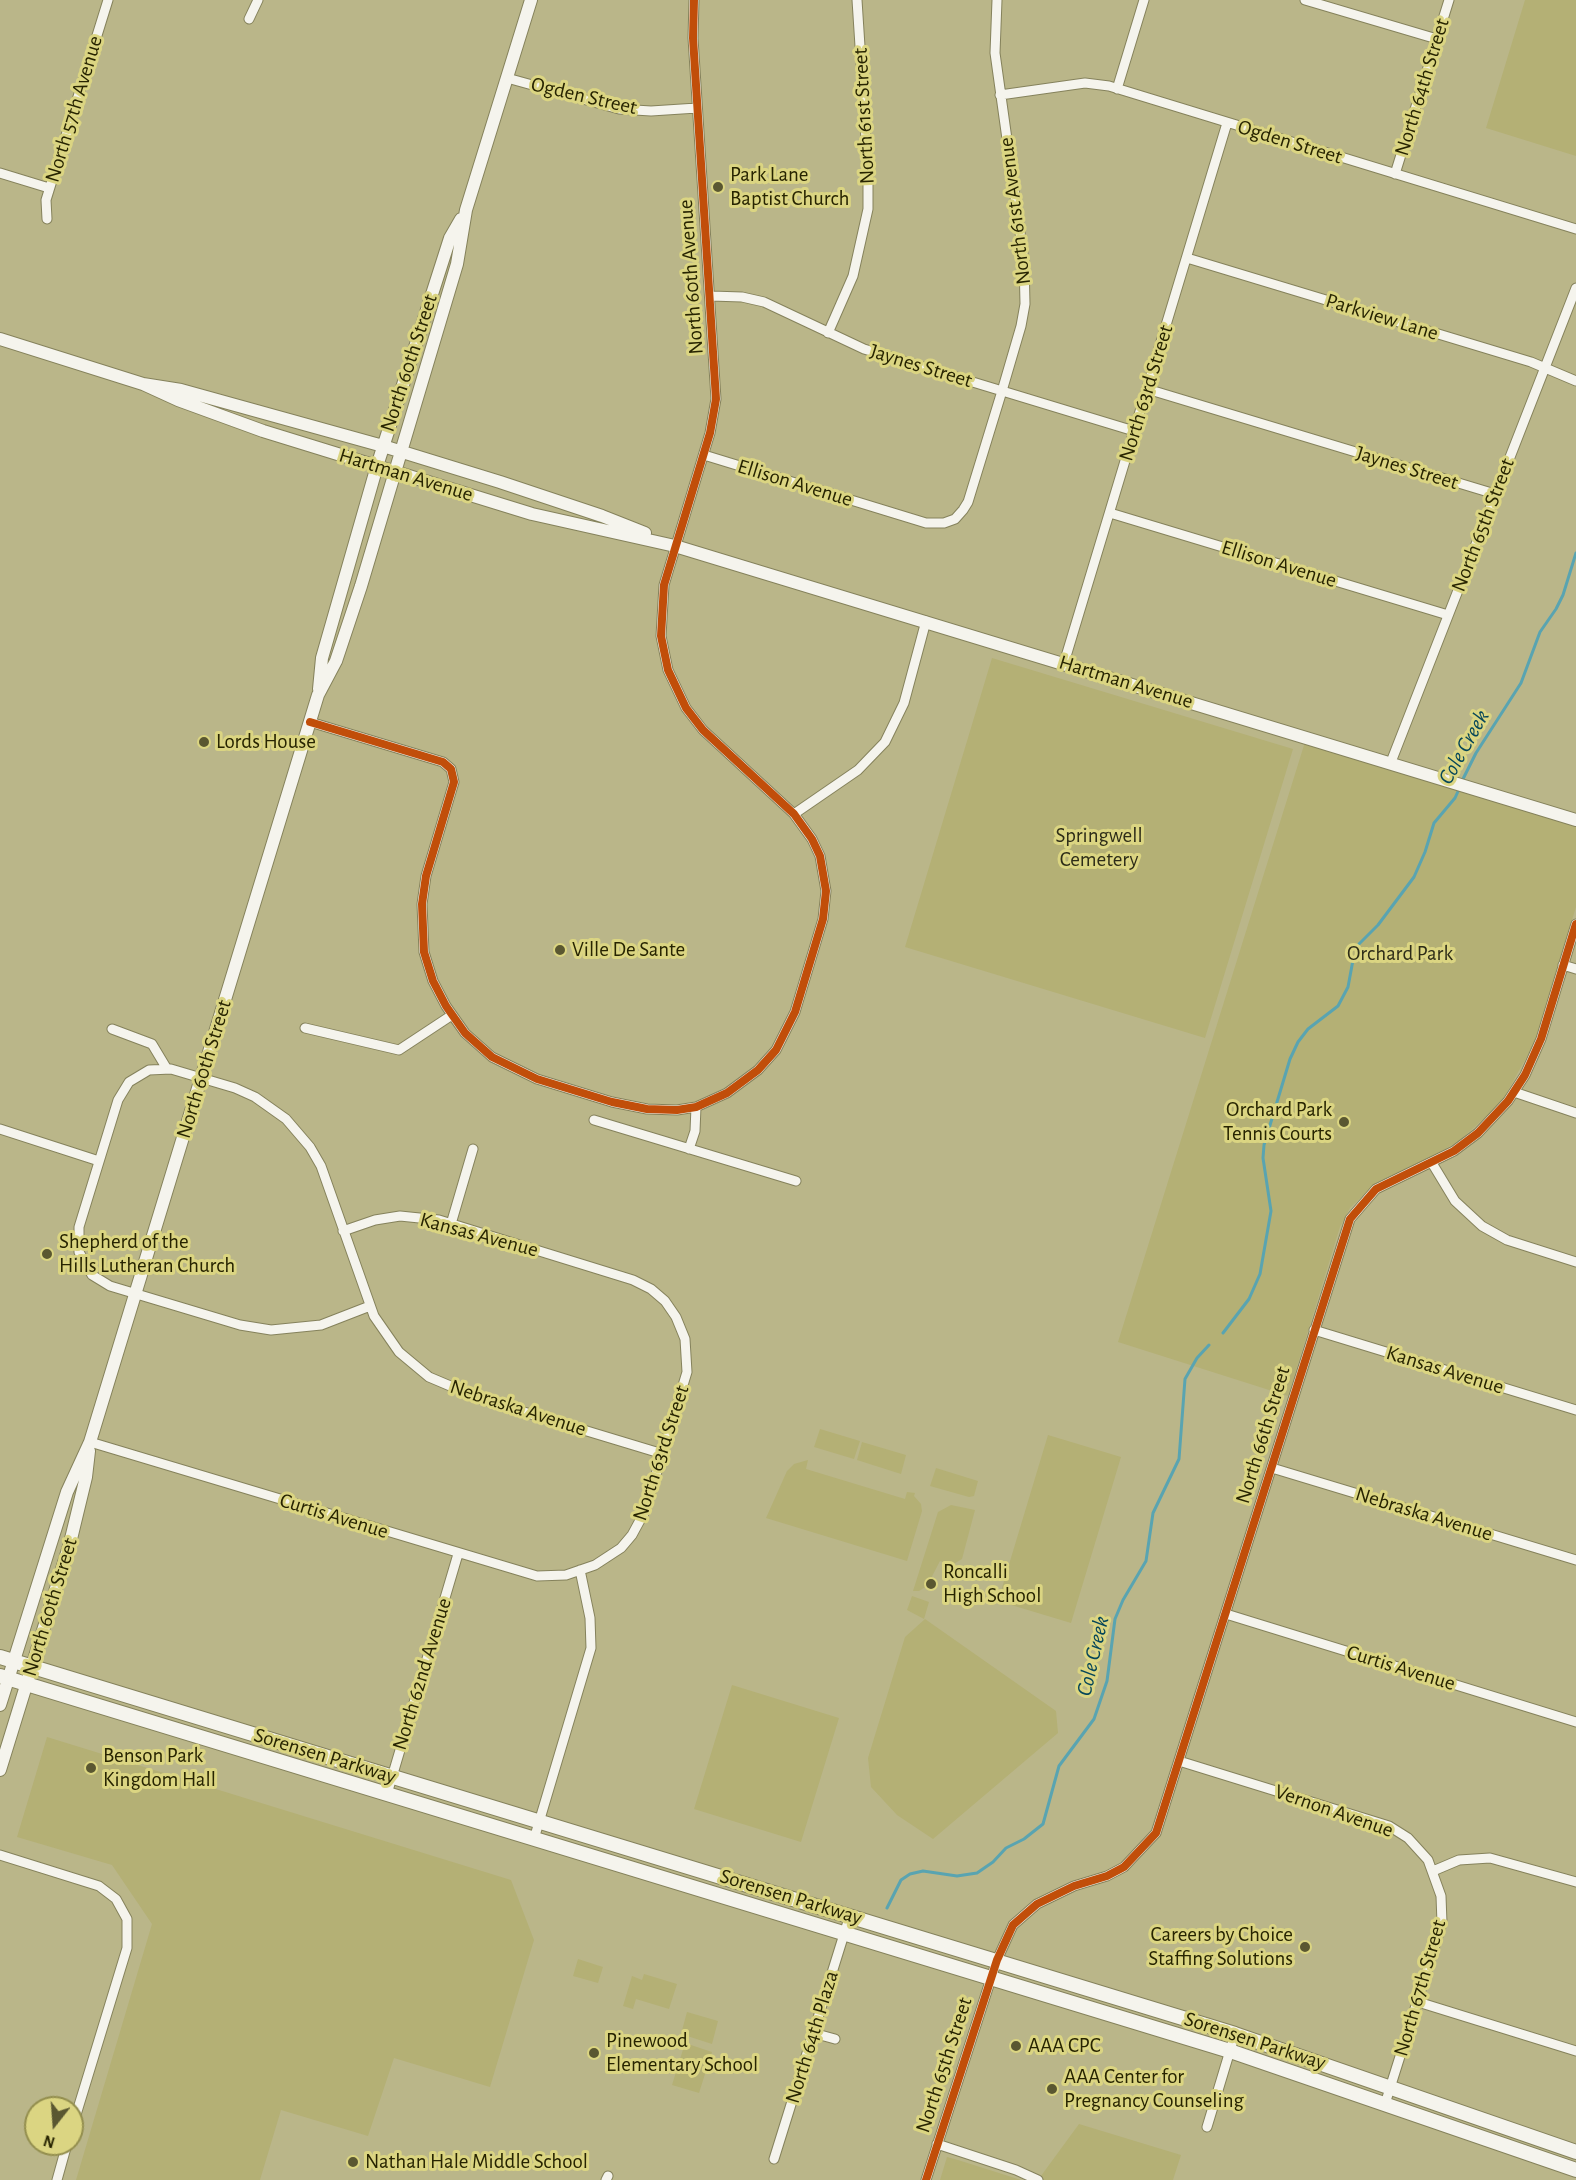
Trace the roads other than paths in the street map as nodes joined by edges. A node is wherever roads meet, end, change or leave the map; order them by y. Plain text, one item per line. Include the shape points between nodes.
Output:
1 (108, 0) edge
2 (258, 0) edge
3 (531, 0) edge
4 (694, 0) edge
5 (857, 0) edge
6 (997, 0) edge
7 (1144, 0) edge
8 (1305, 0) edge
9 (1449, 0) edge
10 (249, 19) dead end
11 (1437, 39) junction
12 (507, 78) junction
13 (1118, 89) junction
14 (1000, 95) junction
15 (697, 108) junction
16 (1227, 123) junction
17 (0, 173) edge
18 (1395, 174) junction
19 (50, 188) junction
20 (466, 210) junction
21 (46, 219) dead end
22 (1576, 229) edge
23 (1187, 258) junction
24 (1576, 288) edge
25 (711, 296) junction
26 (828, 333) junction
27 (0, 339) edge
28 (1545, 367) junction
29 (1576, 381) edge
30 (143, 384) junction
31 (1147, 389) junction
32 (1002, 391) junction
33 (1134, 431) junction
34 (383, 446) junction
35 (403, 453) junction
36 (704, 455) junction
37 (377, 466) junction
38 (397, 471) junction
39 (1495, 494) junction
40 (1110, 513) junction
41 (955, 519) joint
42 (675, 546) junction
43 (1448, 615) junction
44 (926, 621) junction
45 (1064, 663) junction
46 (318, 695) junction
47 (310, 722) junction
48 (1391, 762) junction
49 (794, 814) junction
50 (1576, 820) edge
51 (1576, 924) edge
52 (1563, 965) junction
53 (1576, 969) edge
54 (452, 1015) junction
55 (305, 1028) dead end
56 (112, 1029) dead end
57 (167, 1069) junction
58 (202, 1077) junction
59 (1514, 1092) junction
60 (696, 1107) junction
61 (1576, 1113) edge
62 (594, 1120) dead end
63 (0, 1129) edge
64 (473, 1149) dead end
65 (689, 1149) junction
66 (99, 1161) junction
67 (1432, 1163) junction
68 (796, 1181) dead end
69 (451, 1224) junction
70 (343, 1231) junction
71 (1576, 1262) edge
72 (135, 1294) junction
73 (370, 1306) junction
74 (676, 1317) joint
75 (1314, 1330) junction
76 (1576, 1410) edge
77 (90, 1442) junction
78 (663, 1454) junction
79 (1272, 1468) junction
80 (458, 1554) junction
81 (1576, 1560) edge
82 (580, 1570) junction
83 (1226, 1614) junction
84 (7, 1660) edge
85 (32, 1667) junction
86 (4, 1677) edge
87 (27, 1684) junction
88 (0, 1705) edge
89 (1576, 1722) edge
90 (1179, 1761) junction
91 (0, 1770) edge
92 (392, 1776) junction
93 (387, 1794) junction
94 (539, 1821) junction
95 (534, 1839) junction
96 (0, 1855) edge
97 (1433, 1871) junction
98 (1576, 1882) edge
99 (850, 1915) junction
100 (844, 1933) junction
101 (996, 1960) junction
102 (991, 1978) junction
103 (1418, 2002) junction
104 (813, 2032) junction
105 (1235, 2034) junction
106 (836, 2039) dead end
107 (1230, 2051) junction
108 (1576, 2051) edge
109 (1391, 2087) junction
110 (82, 2096) edge
111 (1385, 2104) junction
112 (1207, 2127) dead end
113 (937, 2144) junction
114 (1576, 2152) edge
115 (64, 2156) edge
116 (774, 2159) dead end
117 (1576, 2170) edge
118 (57, 2180) edge
119 (926, 2180) edge
120 (1038, 2180) edge
121 (1573, 2180) edge

1 - 19 street, North 57th Avenue
2 - 10 street
3 - 12 main road, North 60th Street
4 - 15 street, North 60th Avenue
5 - 26 street, North 61st Street via 868,210 854,276
6 - 14 street, North 61st Avenue via 995,53
7 - 13 street
8 - 11 street
9 - 11 street, North 64th Street
11 - 18 street, North 64th Street
12 - 15 street, Ogden Street via 619,109
12 - 20 main road, North 60th Street
13 - 14 street, Ogden Street via 1085,83
13 - 16 street, Ogden Street
14 - 32 street, North 61st Avenue via 1025,284 1022,326
15 - 25 street, North 60th Avenue
16 - 18 street, Ogden Street
16 - 23 street, North 63rd Street
17 - 19 street
18 - 22 street, Ogden Street
19 - 21 street, North 57th Avenue
20 - 34 main road, North 60th Street via 450,238
20 - 35 main road, North 60th Street via 457,264
23 - 28 street, Parkview Lane
23 - 31 street, North 63rd Street
24 - 28 street, North 65th Street
25 - 26 street, Jaynes Street via 764,302
25 - 36 street, North 60th Avenue via 716,399
26 - 32 street, Jaynes Street via 864,349
27 - 30 main road, Hartman Avenue
28 - 29 street, Parkview Lane
28 - 39 street, North 65th Street
30 - 34 main road, Hartman Avenue via 181,390
30 - 37 main road, Hartman Avenue via 263,431
31 - 33 street, North 63rd Street
31 - 39 street, Jaynes Street
32 - 33 street, Jaynes Street
32 - 41 street, North 61st Avenue via 968,502
33 - 40 street, North 63rd Street
34 - 35 main road, Hartman Avenue
34 - 37 main road, North 60th Street
35 - 38 main road, North 60th Street
35 - 42 main road, Hartman Avenue via 602,516
36 - 41 street, Ellison Avenue via 926,523
36 - 42 street, North 60th Avenue
37 - 38 main road, Hartman Avenue
37 - 46 main road, North 60th Street via 322,658
38 - 42 main road, Hartman Avenue via 532,514
38 - 46 main road, North 60th Street via 336,661
39 - 43 street, North 65th Street
40 - 43 street, Ellison Avenue
40 - 45 street, North 63rd Street
42 - 44 main road, Hartman Avenue
42 - 49 street, North 60th Avenue via 660,619 673,686 703,730
43 - 48 street, North 65th Street
44 - 45 main road, Hartman Avenue
44 - 49 street via 904,703 885,742 858,770
45 - 48 main road, Hartman Avenue
46 - 47 main road, North 60th Street
47 - 54 street, North 60th Avenue via 443,762 451,769 454,782 426,876 421,928 430,974
47 - 58 main road, North 60th Street
48 - 50 main road, Hartman Avenue
49 - 60 street, North 60th Avenue via 820,856 826,891 823,919 795,1012 782,1041 758,1070 727,1093
51 - 52 street, North 66th Street
52 - 53 street
52 - 59 street, North 66th Street via 1533,1061
54 - 55 street via 399,1050
54 - 60 street, North 60th Avenue via 492,1057 537,1079 635,1108
56 - 57 street via 152,1044
57 - 58 street
57 - 66 street via 143,1072 129,1082 118,1100
58 - 70 street via 255,1097 296,1130 321,1166
58 - 72 main road, North 60th Street
59 - 61 street
59 - 67 street, North 66th Street via 1478,1134
60 - 65 street
62 - 65 street
63 - 66 street
64 - 69 street
65 - 68 street
66 - 72 street via 79,1227 79,1252 92,1275
67 - 71 street via 1455,1201 1482,1226 1507,1240
67 - 75 street, North 66th Street via 1386,1183 1361,1203 1345,1232
69 - 70 street, Kansas Avenue via 400,1216
69 - 74 street, Kansas Avenue via 633,1280 658,1295
70 - 73 street, Nebraska Avenue
72 - 73 street via 240,1325 271,1330 321,1325
72 - 77 main road, North 60th Street
73 - 78 street, Nebraska Avenue via 399,1352 440,1383
74 - 78 street, North 63rd Street via 685,1338 687,1372
75 - 76 street, Kansas Avenue
75 - 79 street, North 66th Street
77 - 80 street, Curtis Avenue
77 - 84 main road, North 60th Street via 63,1503
77 - 85 main road, North 60th Street via 80,1504
78 - 82 street, North 63rd Street via 645,1511 632,1535 609,1557
79 - 81 street, Nebraska Avenue
79 - 83 street, North 66th Street
80 - 82 street, Curtis Avenue via 537,1576 566,1575
80 - 92 street, North 62nd Avenue
82 - 94 street via 590,1618 591,1648
83 - 89 street, Curtis Avenue
83 - 90 street, North 66th Street
84 - 85 main road, Sorensen Parkway
84 - 86 main road, North 60th Street
85 - 87 main road, North 60th Street
85 - 92 main road, Sorensen Parkway
86 - 87 main road, Sorensen Parkway
86 - 88 main road, North 60th Street
87 - 91 main road, North 60th Street
87 - 93 main road, Sorensen Parkway
90 - 97 street, Vernon Avenue via 1389,1826 1414,1843
90 - 101 street, North 66th Street via 1156,1833 1130,1862 1107,1876 1037,1904 1013,1926
92 - 93 street, North 62nd Avenue
92 - 94 main road, Sorensen Parkway
93 - 95 main road, Sorensen Parkway
94 - 95 street
94 - 99 main road, Sorensen Parkway
95 - 100 main road, Sorensen Parkway
96 - 110 street via 99,1886 116,1899 127,1919 128,1948
97 - 98 street via 1460,1860 1490,1858
97 - 103 street, North 67th Street via 1441,1896 1442,1923
99 - 100 street, North 64th Plaza
99 - 101 main road, Sorensen Parkway
100 - 102 main road, Sorensen Parkway
100 - 104 street, North 64th Plaza
101 - 102 street, North 65th Street
101 - 105 main road, Sorensen Parkway
102 - 107 main road, Sorensen Parkway
102 - 113 street, North 65th Street
103 - 108 street
103 - 109 street, North 67th Street
104 - 106 street
104 - 116 street, North 64th Plaza
105 - 107 street
105 - 109 main road, Sorensen Parkway
107 - 111 main road, Sorensen Parkway
107 - 112 street
109 - 111 street, North 67th Street
109 - 114 main road, Sorensen Parkway
111 - 117 main road, Sorensen Parkway
113 - 119 street, North 65th Street
113 - 120 street
115 - 118 street
117 - 121 street

